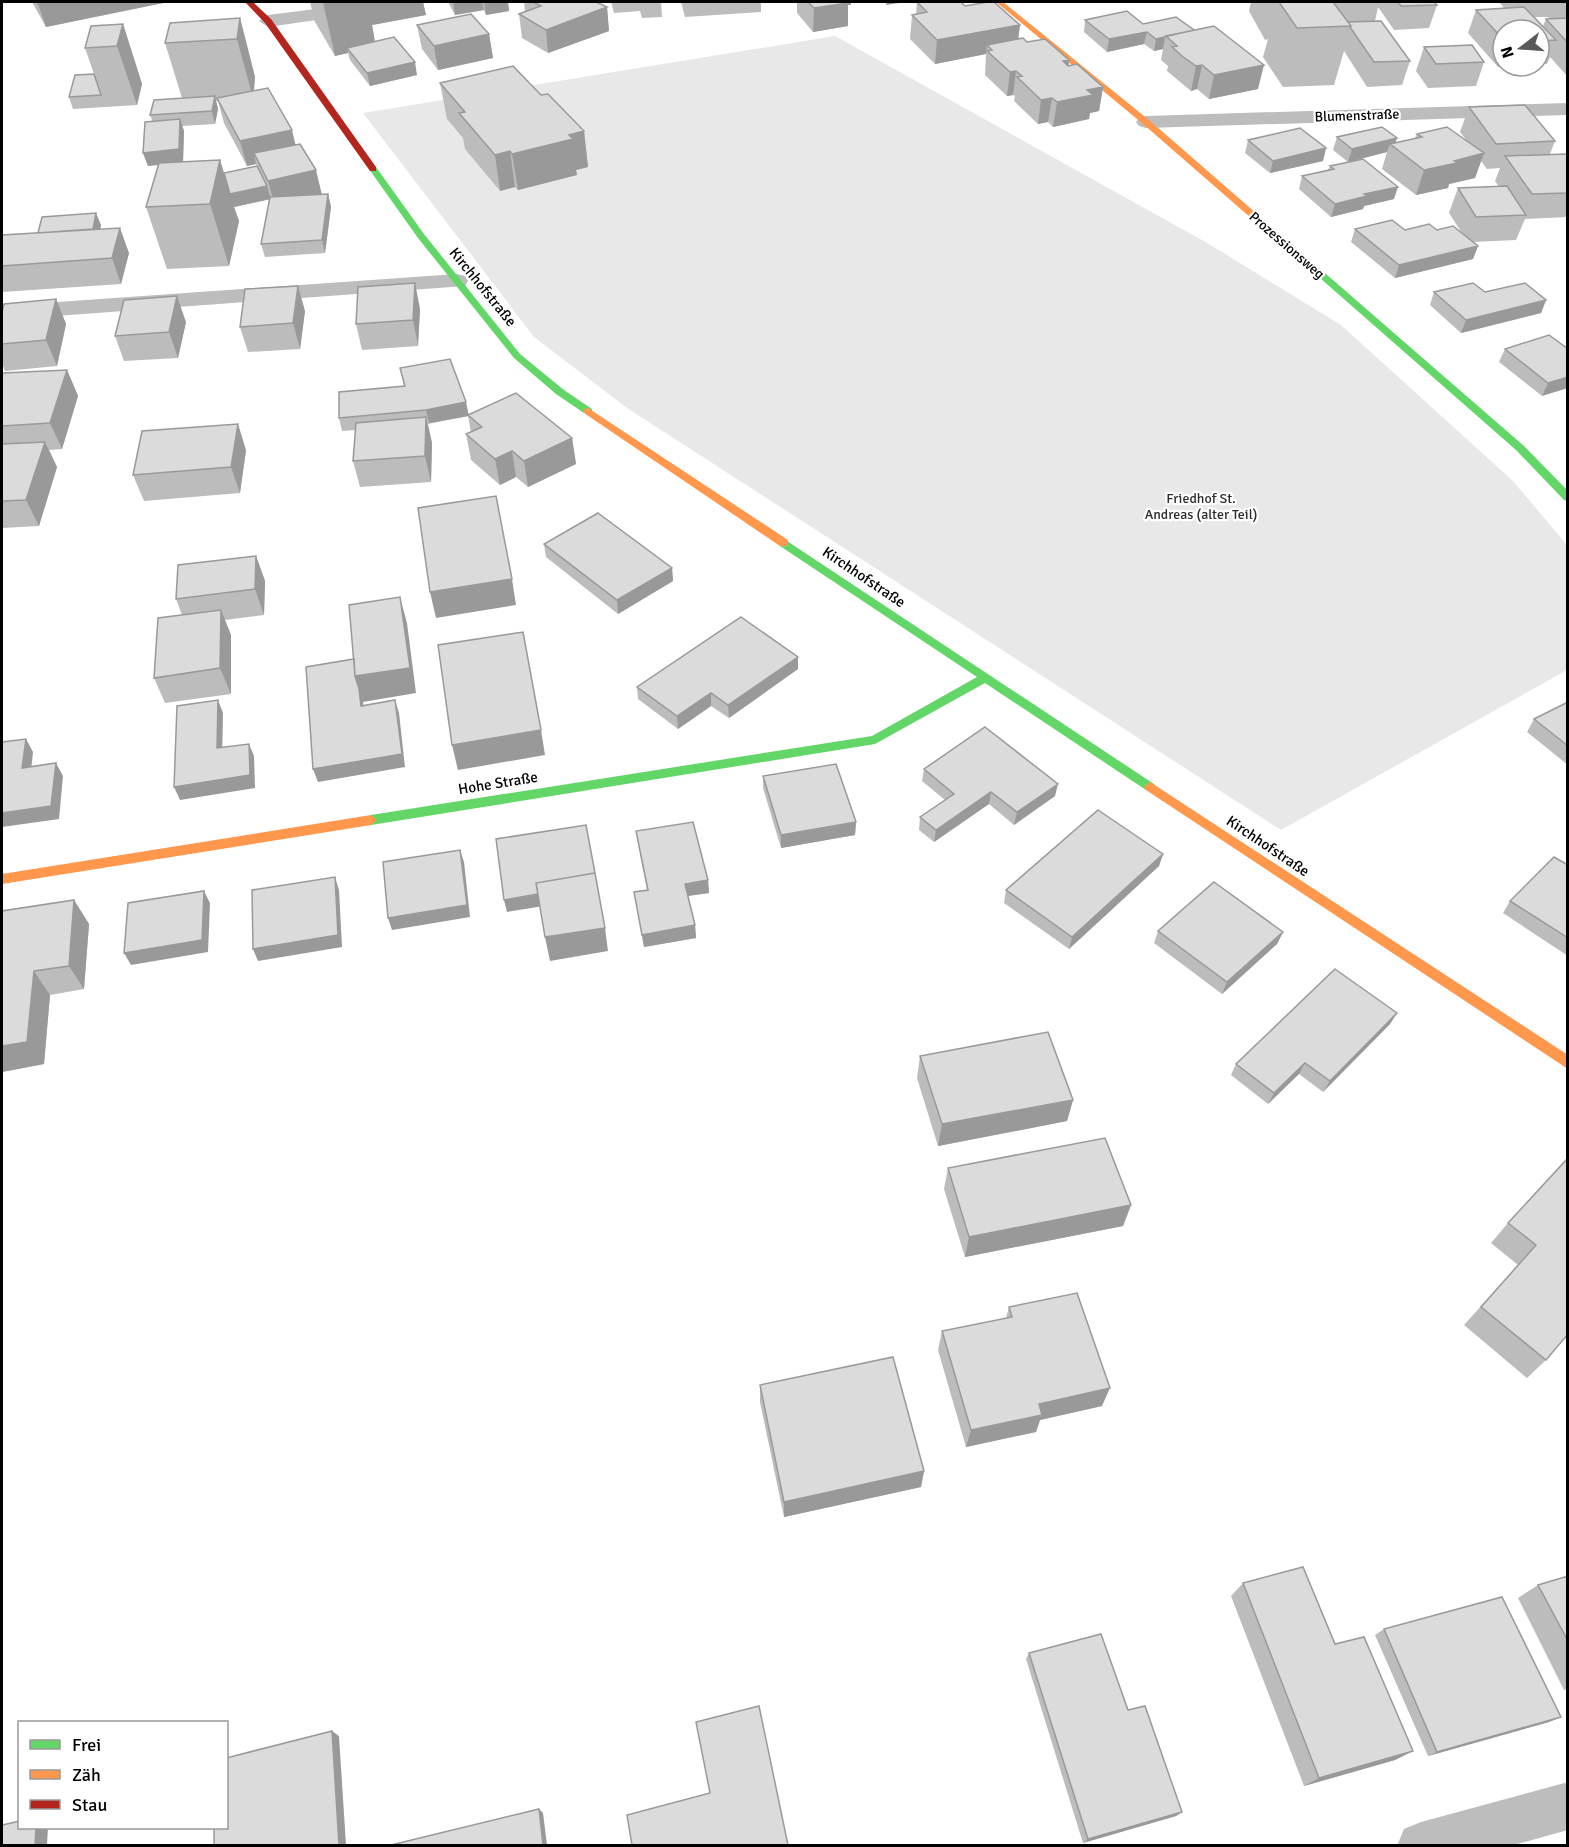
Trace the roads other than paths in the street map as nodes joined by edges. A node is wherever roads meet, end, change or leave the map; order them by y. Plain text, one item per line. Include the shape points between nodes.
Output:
1 (249, 2) edge
2 (406, 2) edge
3 (999, 2) edge
4 (267, 21) junction
5 (1568, 108) edge
6 (1146, 122) junction
7 (457, 281) junction
8 (15, 312) edge
9 (1568, 498) edge
10 (985, 678) junction
11 (2, 879) edge
12 (1568, 1064) edge
13 (1568, 1806) edge
14 (1422, 1845) edge

1 - 4 street, Kirchhofstraße
2 - 4 street
3 - 6 street, Prozessionsweg
4 - 7 street, Kirchhofstraße
5 - 6 street, Blumenstraße
6 - 9 street, Prozessionsweg via 1520,448
7 - 8 street
7 - 10 street, Kirchhofstraße via 517,356 560,392
10 - 11 street, Hohe Straße via 875,740
10 - 12 street, Kirchhofstraße
13 - 14 street

